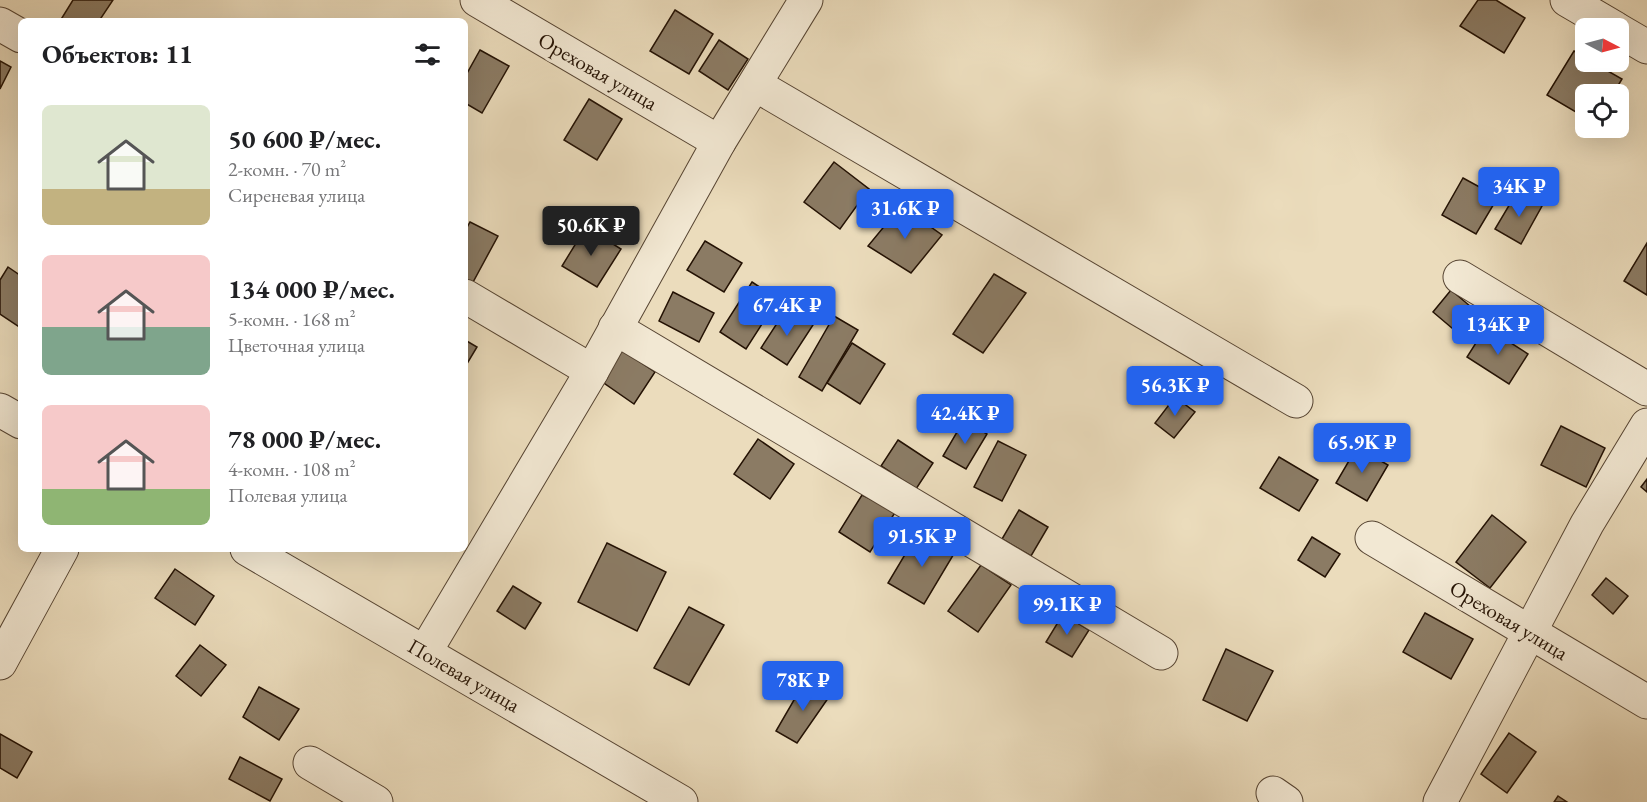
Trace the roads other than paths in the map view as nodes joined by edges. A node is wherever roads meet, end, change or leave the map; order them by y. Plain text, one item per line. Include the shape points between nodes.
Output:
1 (477, 0) edge
2 (806, 0) edge
3 (1567, 0) edge
4 (1598, 18) edge
5 (0, 24) edge
6 (18, 34) edge
7 (1629, 36) edge
8 (1647, 47) edge
9 (756, 85) junction
10 (719, 142) junction
11 (1460, 277) dead end
12 (468, 298) edge
13 (615, 328) junction
14 (592, 371) junction
15 (1647, 389) edge
16 (1296, 400) dead end
17 (0, 410) edge
18 (18, 420) edge
19 (1647, 424) edge
20 (1372, 538) dead end
21 (60, 552) edge
22 (252, 552) edge
23 (1530, 633) junction
24 (425, 652) junction
25 (1161, 653) dead end
26 (0, 663) edge
27 (1647, 702) edge
28 (310, 764) dead end
29 (376, 802) edge
30 (681, 802) edge
31 (1440, 802) edge

1 - 10 street, Ореховая улица
2 - 9 street
3 - 4 street
5 - 6 street
7 - 8 street
9 - 10 street
9 - 16 street
10 - 13 street
11 - 15 street
12 - 14 street
13 - 14 street
13 - 25 street
14 - 24 street
17 - 18 street
19 - 23 street via 1587,524
20 - 23 street, Ореховая улица
21 - 26 street
22 - 24 street, Полевая улица
23 - 27 street, Ореховая улица
23 - 31 street
24 - 30 street, Полевая улица
28 - 29 street

